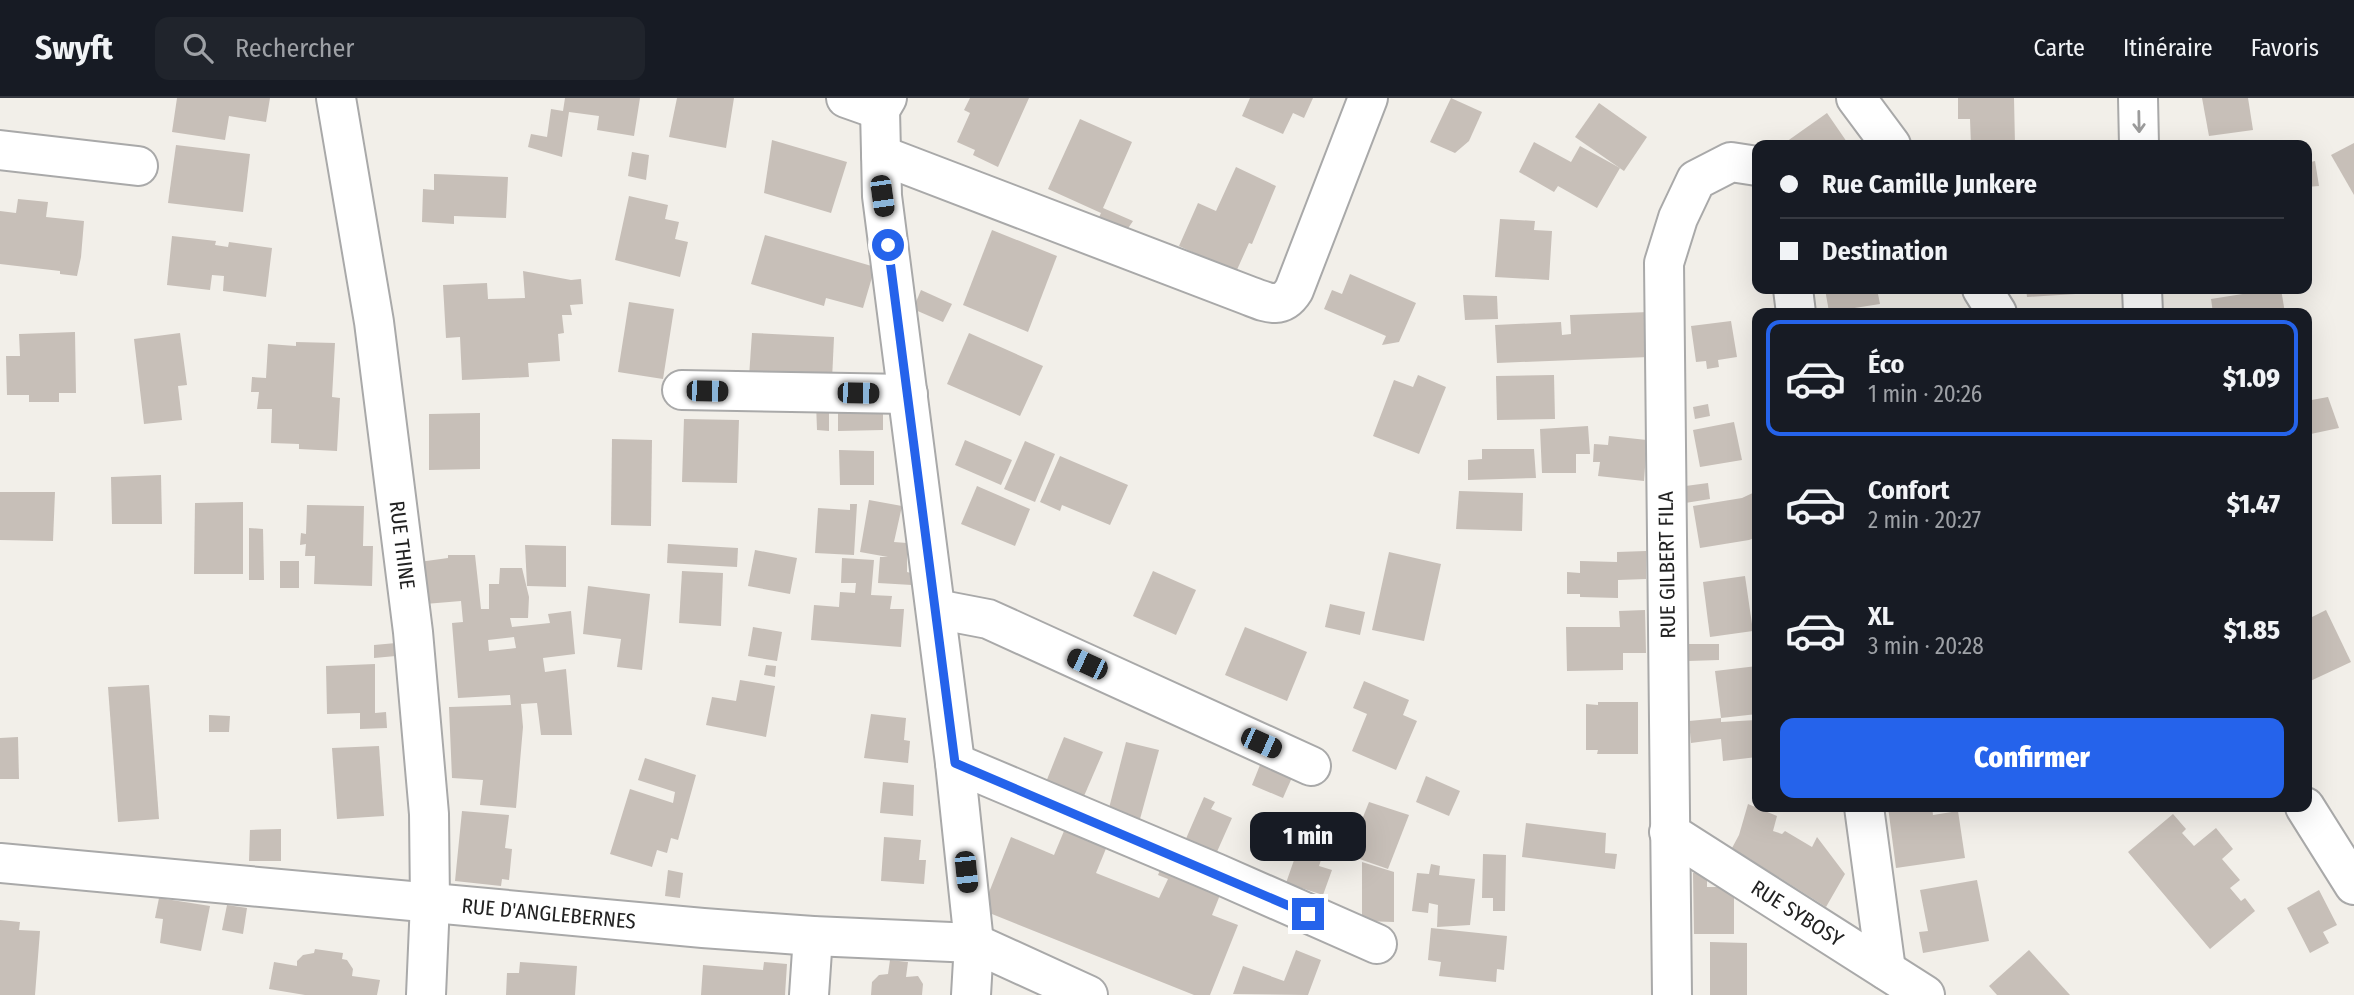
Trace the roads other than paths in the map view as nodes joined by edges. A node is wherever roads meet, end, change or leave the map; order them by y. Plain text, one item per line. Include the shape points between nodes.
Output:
1 (336, 98) edge
2 (1368, 98) edge
3 (1856, 98) edge
4 (2138, 98) edge
5 (871, 102) edge
6 (1887, 140) edge
7 (2139, 140) edge
8 (0, 150) edge
9 (881, 155) junction
10 (1744, 164) edge
11 (138, 166) dead end
12 (682, 390) dead end
13 (908, 394) junction
14 (936, 609) junction
15 (955, 763) junction
16 (1311, 766) dead end
17 (1865, 812) edge
18 (2308, 812) edge
19 (1669, 832) junction
20 (0, 863) edge
21 (2354, 885) edge
22 (430, 902) junction
23 (813, 936) junction
24 (974, 943) junction
25 (1377, 944) dead end
26 (1886, 970) junction
27 (426, 995) edge
28 (809, 995) edge
29 (971, 995) edge
30 (1087, 995) edge
31 (1672, 995) edge
32 (1926, 995) edge

1 - 22 street, RUE THINE via 374,322 413,632 429,814
2 - 9 street via 1294,290 1279,303
3 - 6 street
4 -> 7 street
5 - 9 street
8 - 11 street
9 - 13 street via 882,196
10 - 19 street, RUE GILBERT FILA via 1696,180 1664,262
12 - 13 street
13 - 14 street
14 - 15 street
14 - 16 street via 988,619
15 - 24 street
15 - 25 street
17 - 26 street
18 - 21 street
19 - 26 street, RUE SYBOSY
19 - 31 street, RUE GILBERT FILA
20 - 22 street, RUE D'ANGLEBERNES
22 - 23 street, RUE D'ANGLEBERNES
22 - 27 street, RUE THINE
23 - 24 street, RUE D'ANGLEBERNES
23 - 28 street
24 - 29 street
24 - 30 street, RUE D'ANGLEBERNES
26 - 32 street, RUE SYBOSY

